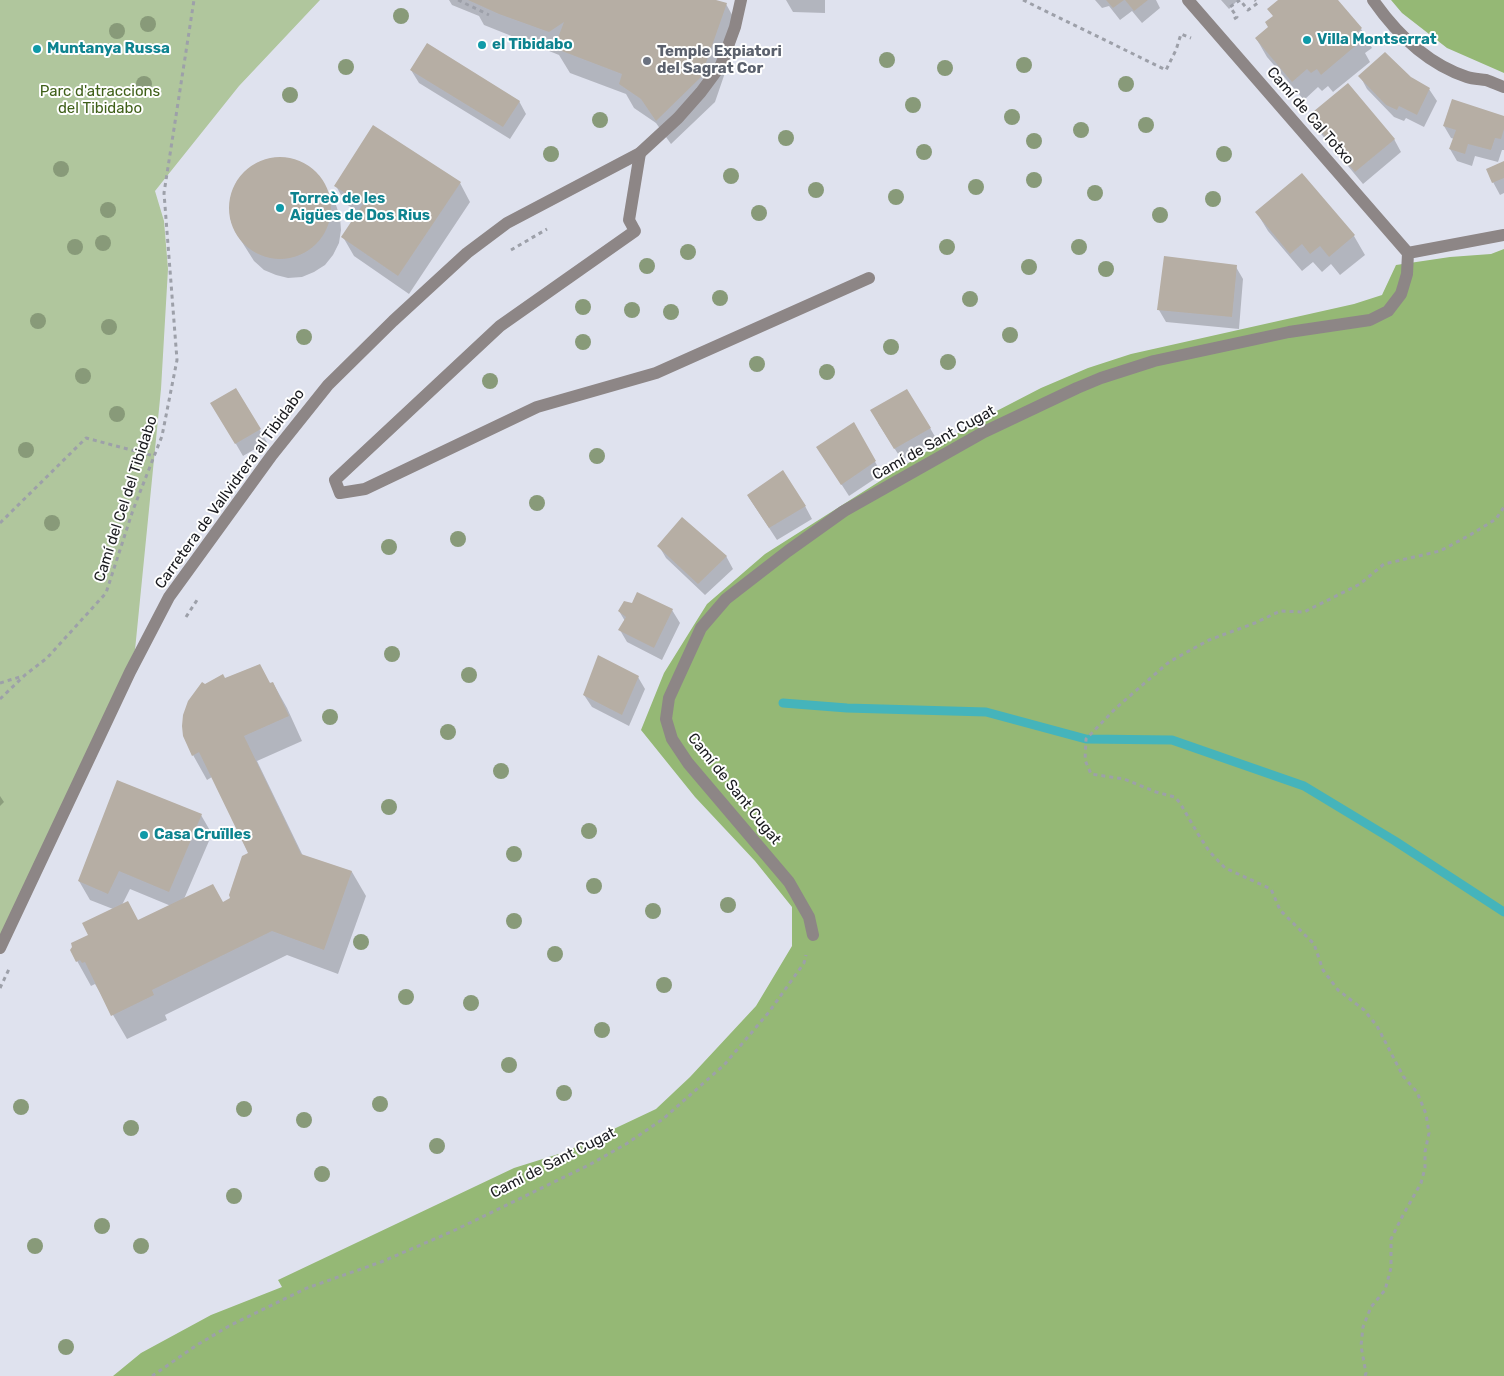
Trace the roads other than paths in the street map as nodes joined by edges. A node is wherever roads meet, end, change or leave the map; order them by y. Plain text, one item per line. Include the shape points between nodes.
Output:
1 (741, 0) edge
2 (1188, 0) edge
3 (1372, 0) edge
4 (1504, 87) edge
5 (640, 153) junction
6 (1504, 235) edge
7 (1408, 253) junction
8 (869, 278) dead end
9 (812, 935) road end
10 (0, 948) edge

1 - 5 street, Carretera de Vallvidrera al Tibidabo via 735,27 720,65 678,118
2 - 7 street, Camí de Cal Totxo
3 - 4 street via 1417,50 1460,74
5 - 8 street via 629,220 635,231 500,326 335,480 340,493 365,489 537,407 656,373
5 - 10 street, Carretera de Vallvidrera al Tibidabo via 508,223 466,253 328,385 272,455 169,598 130,672
6 - 7 street
7 - 9 street, Camí de Sant Cugat via 1407,274 1401,294 1388,312 1370,320 1280,334 1154,362 1101,378 984,432 844,511 726,599 701,628 668,698 666,719 672,739 688,763 789,882 808,917

